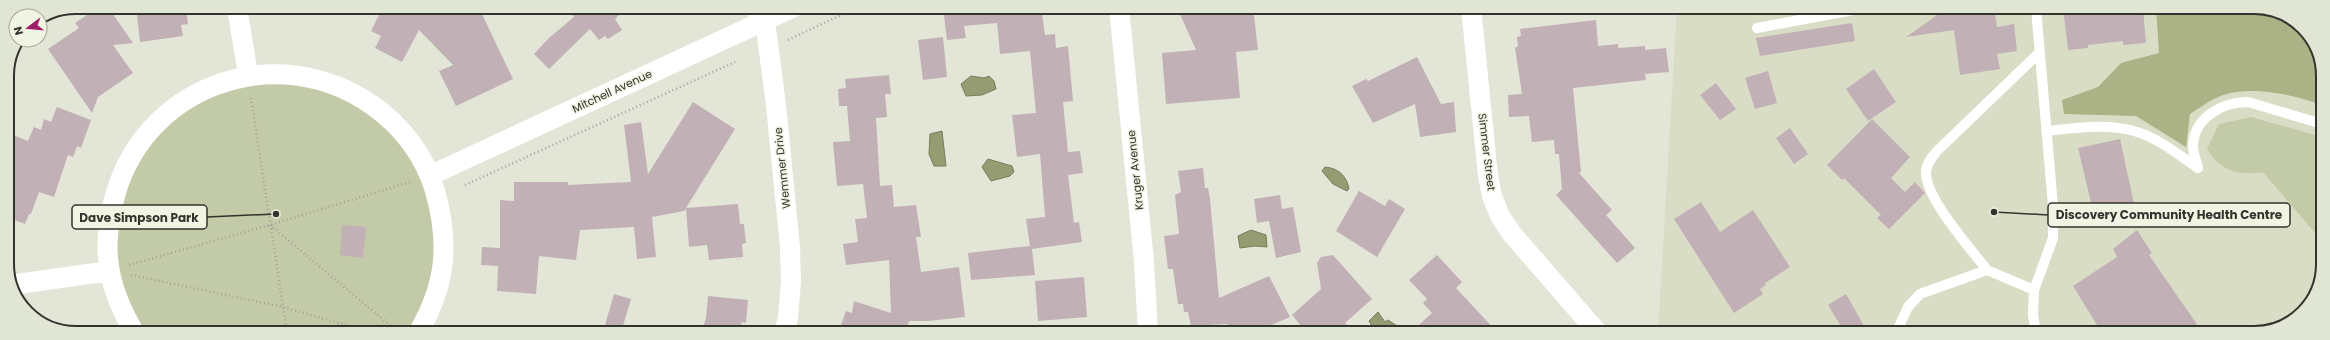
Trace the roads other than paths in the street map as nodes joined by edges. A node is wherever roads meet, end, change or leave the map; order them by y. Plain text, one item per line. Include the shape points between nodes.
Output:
1 (238, 14) edge
2 (760, 14) edge
3 (1120, 14) edge
4 (1472, 14) edge
5 (1835, 14) edge
6 (2037, 14) edge
7 (1757, 28) dead end
8 (2040, 52) junction
9 (248, 75) junction
10 (2316, 122) edge
11 (2047, 130) junction
12 (430, 175) junction
13 (1986, 270) junction
14 (109, 271) junction
15 (17, 284) edge
16 (2034, 290) junction
17 (131, 326) edge
18 (422, 326) edge
19 (786, 326) edge
20 (1148, 326) edge
21 (1592, 326) edge
22 (1899, 326) edge
23 (2035, 326) edge

1 - 9 street
2 - 12 street, Mitchell Avenue
2 - 19 street, Wemmer Drive via 776,105 790,247 791,281
3 - 20 street, Kruger Avenue via 1144,262
4 - 21 street, Simmer Street via 1492,196 1500,216 1512,234
5 - 7 lane
6 - 8 lane
8 - 11 lane
8 - 13 lane via 1937,151 1929,161 1926,172 1934,200
9 - 12 street via 285,73 322,80 356,94 387,115 412,143
9 - 14 street via 206,88 174,108 138,144 118,183 108,226
10 - 11 lane via 2248,102 2226,105 2208,116 2195,132 2193,148 2198,168 2134,131 2099,128
11 - 16 lane via 2053,206 2052,238
12 - 18 street via 443,219 443,265 432,309
13 - 16 lane
13 - 22 lane via 1920,294 1908,307
14 - 15 street
14 - 17 street via 120,307
16 - 23 lane

